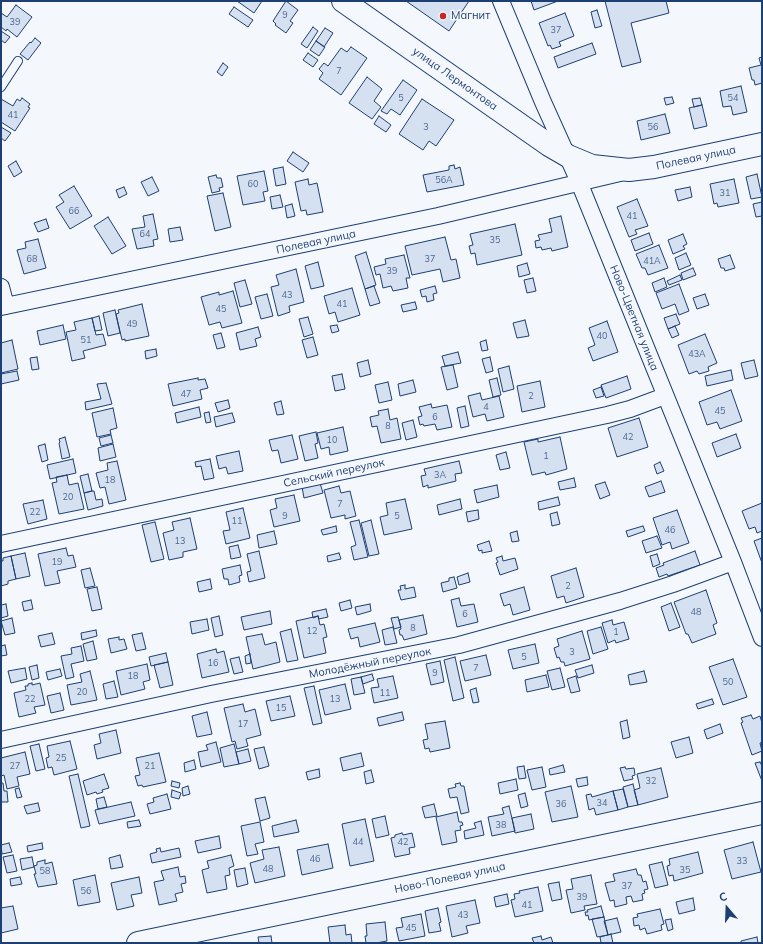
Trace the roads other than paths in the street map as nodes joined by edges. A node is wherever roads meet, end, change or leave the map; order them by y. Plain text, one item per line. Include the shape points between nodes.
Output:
1 (343, 1) edge
2 (501, 1) edge
3 (18, 61) dead end
4 (1, 87) edge
5 (543, 102) junction
6 (520, 124) junction
7 (762, 144) edge
8 (568, 156) junction
9 (629, 170) junction
10 (579, 182) junction
11 (1, 287) edge
12 (4, 307) edge
13 (665, 396) junction
14 (1, 544) edge
15 (733, 562) junction
16 (762, 638) edge
17 (1, 740) edge
18 (762, 813) edge
19 (138, 943) edge

1 - 6 street, улица Лермонтова
2 - 5 street, Ново-Цветная улица
3 - 4 lane
5 - 6 street via 543,114 540,119 531,125
5 - 8 street, Ново-Цветная улица
6 - 8 street, улица Лермонтова
7 - 9 street, Полевая улица
8 - 9 street, Полевая улица via 592,166
8 - 10 street, Ново-Цветная улица
9 - 10 street, Полевая улица
10 - 12 street, Полевая улица via 438,216
10 - 13 street, Ново-Цветная улица
11 - 12 street
13 - 14 street, Сельский переулок via 607,415
13 - 15 street, Ново-Цветная улица
15 - 16 street, Ново-Цветная улица
15 - 17 street, Молодёжный переулок via 620,601 459,645 211,694
18 - 19 street, Ново-Полевая улица

